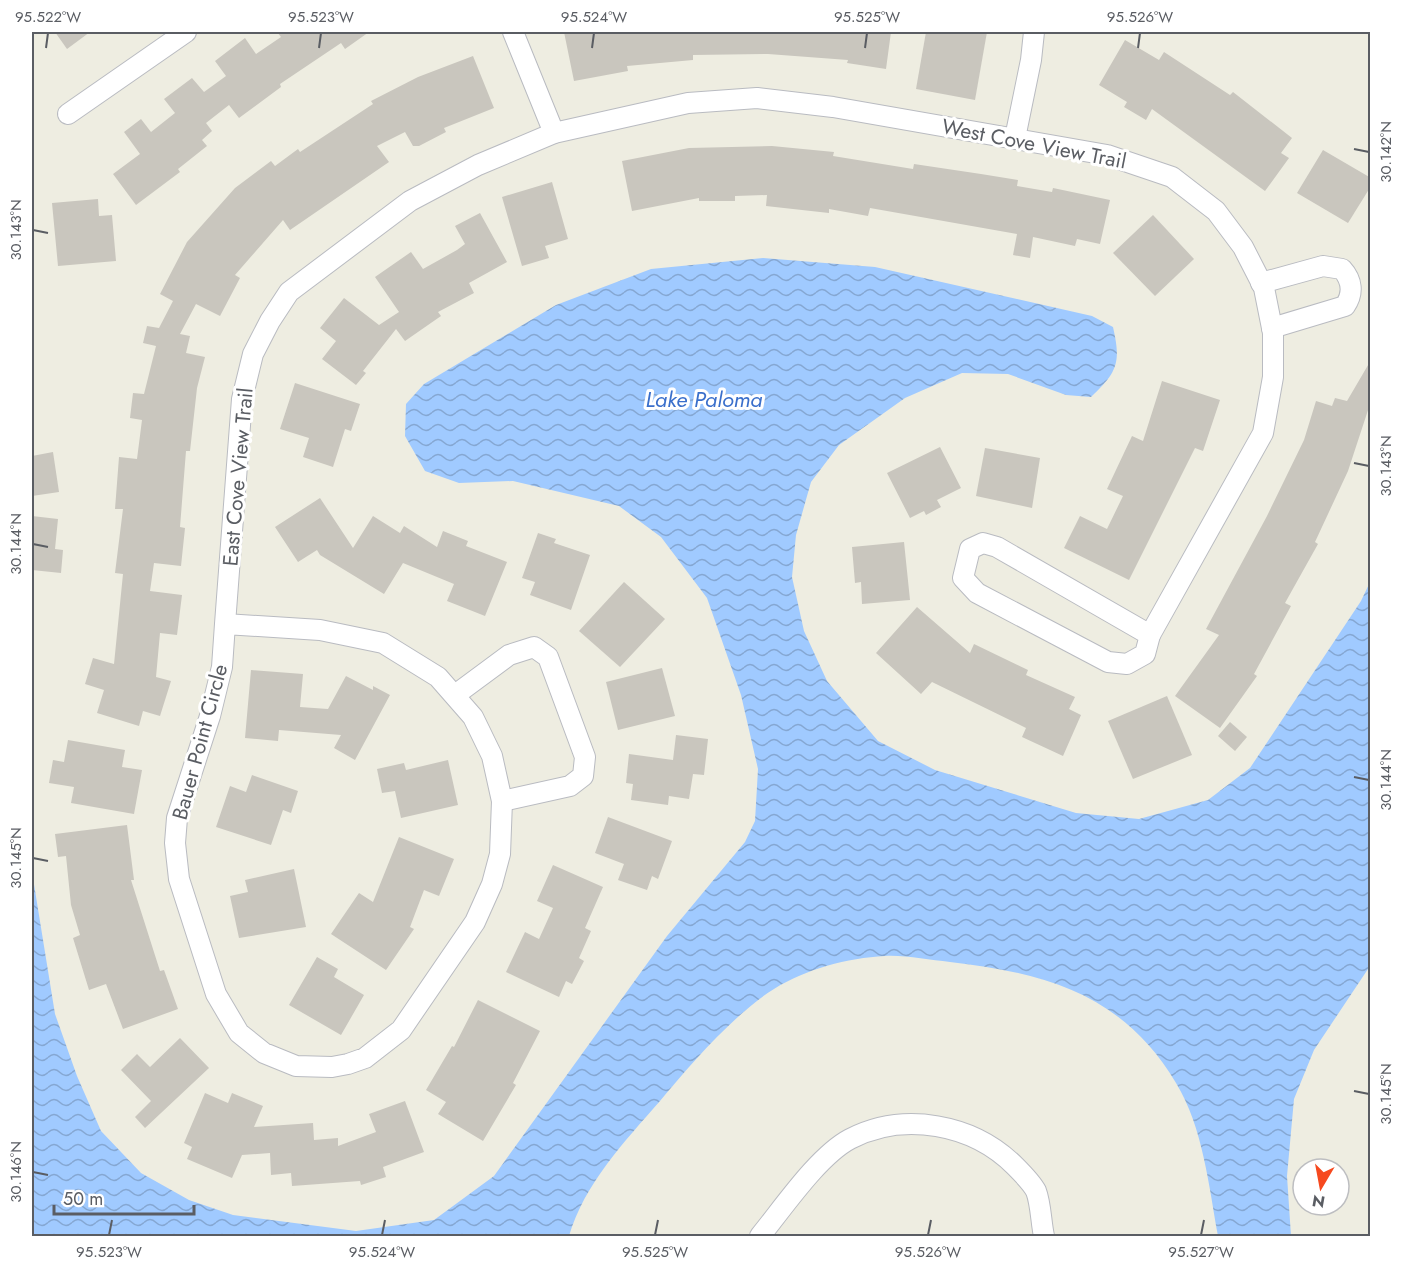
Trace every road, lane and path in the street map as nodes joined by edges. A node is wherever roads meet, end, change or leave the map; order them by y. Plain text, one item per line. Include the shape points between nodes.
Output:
1 (186, 32) edge
2 (513, 32) edge
3 (1034, 32) edge
4 (68, 114) dead end
5 (554, 133) junction
6 (1015, 138) junction
7 (1261, 283) junction
8 (1272, 328) junction
9 (225, 624) junction
10 (1150, 635) junction
11 (455, 695) junction
12 (502, 801) junction
13 (760, 1236) edge
14 (1044, 1236) edge

1 - 4 street
2 - 5 street
3 - 6 street
5 - 6 street, West Cove View Trail via 688,103 757,98
5 - 9 street, East Cove View Trail via 478,165 410,201 289,292 253,354 242,399
6 - 7 street, West Cove View Trail via 1107,155 1172,177 1216,211 1243,247
7 - 8 street, West Cove View Trail
7 - 8 street via 1323,266 1342,269 1351,283 1345,306
8 - 10 street, West Cove View Trail via 1273,377 1263,433
9 - 11 street, Bauer Point Circle via 320,630 383,643 438,677
9 - 12 street, Bauer Point Circle via 222,667 177,818 175,843 179,879 216,994 239,1033 264,1053 296,1066 332,1067 365,1058 401,1030 475,922 492,884 500,854
10 - 10 street, West Cove View Trail via 1145,654 1127,664 1108,662 977,593 963,578 970,549 983,543 997,547
11 - 12 street, Bauer Point Circle via 473,717 492,756
11 - 12 street via 509,655 534,647 548,657 585,758 583,776 570,786
13 - 14 street via 814,1170 849,1140 880,1127 916,1124 949,1128 999,1150 1036,1191

